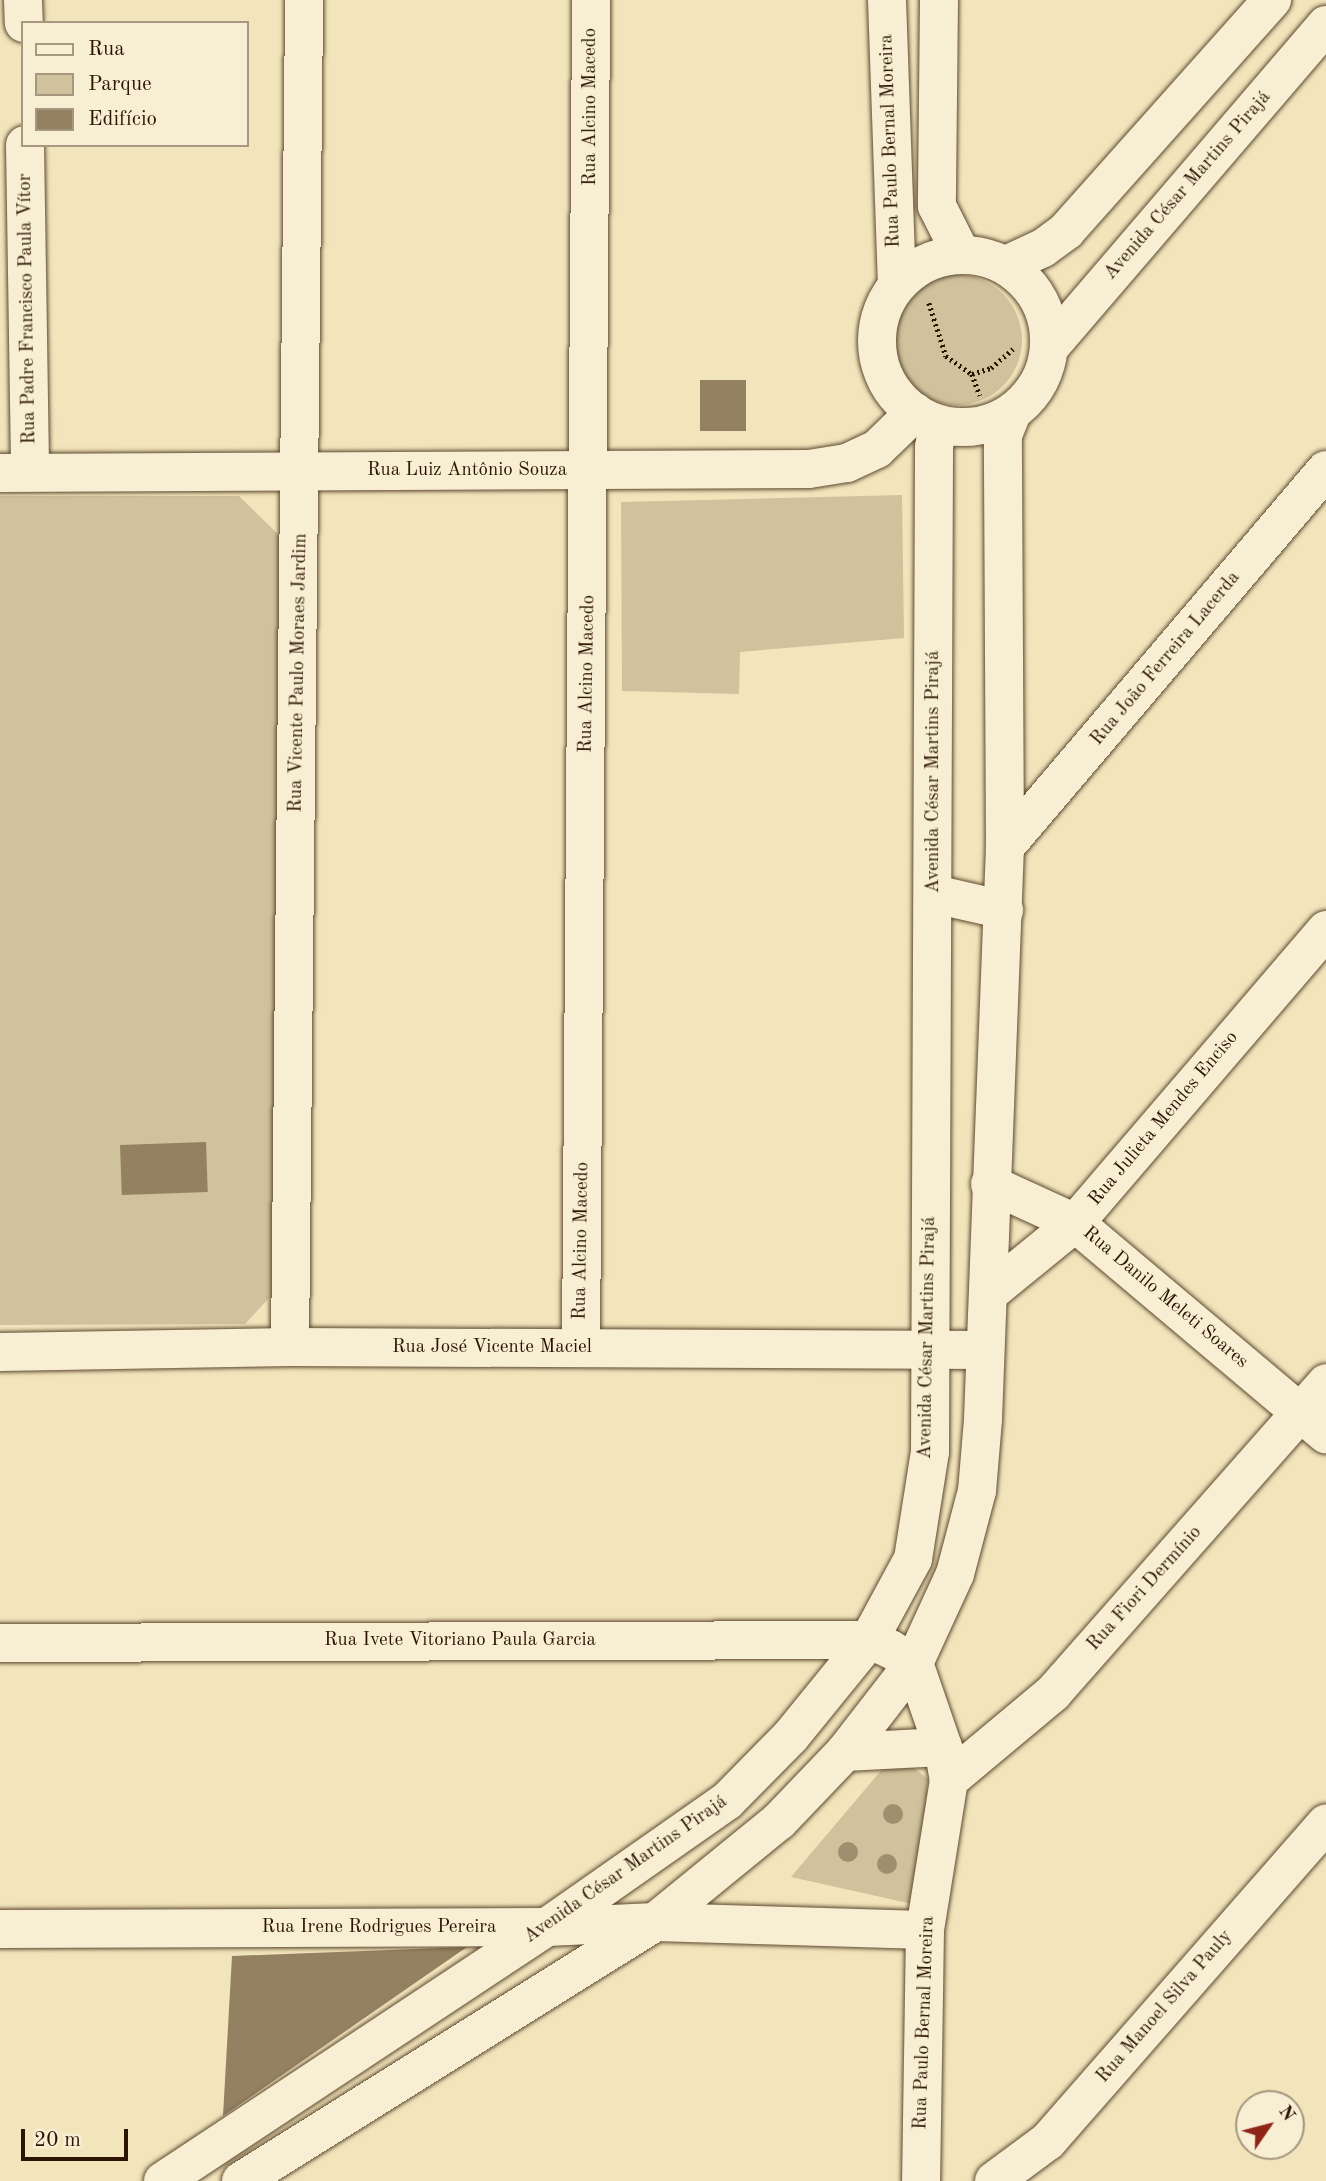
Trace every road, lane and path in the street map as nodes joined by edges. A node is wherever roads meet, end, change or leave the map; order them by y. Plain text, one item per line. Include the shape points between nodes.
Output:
1 (23, 0) edge
2 (304, 0) edge
3 (591, 0) edge
4 (887, 0) edge
5 (939, 0) edge
6 (1272, 0) edge
7 (24, 21) edge
8 (1326, 25) edge
9 (26, 147) edge
10 (961, 254) junction
11 (1006, 265) junction
12 (907, 275) junction
13 (1050, 347) junction
14 (926, 418) junction
15 (1000, 418) junction
16 (1326, 470) edge
17 (590, 471) junction
18 (301, 472) junction
19 (15, 473) edge
20 (1006, 847) junction
21 (934, 894) junction
22 (1004, 910) junction
23 (1326, 930) edge
24 (989, 1184) junction
25 (1075, 1223) junction
26 (988, 1294) junction
27 (290, 1347) junction
28 (581, 1348) junction
29 (928, 1349) junction
30 (984, 1350) junction
31 (0, 1352) edge
32 (1326, 1383) edge
33 (1314, 1423) edge
34 (869, 1640) junction
35 (0, 1643) edge
36 (914, 1662) junction
37 (845, 1752) junction
38 (946, 1763) junction
39 (1326, 1823) edge
40 (654, 1922) junction
41 (547, 1927) junction
42 (0, 1929) edge
43 (925, 1930) junction
44 (163, 2181) edge
45 (241, 2181) edge
46 (921, 2181) edge
47 (994, 2181) edge

1 - 7 street
2 - 18 street, Rua Vicente Paulo Moraes Jardim
3 - 17 street, Rua Alcino Macedo
4 - 12 street, Rua Paulo Bernal Moreira
5 - 10 street via 937,206
6 - 11 street via 1066,231
8 - 13 street, Avenida César Martins Pirajá
9 - 19 street, Rua Padre Francisco Paula Vítor
10 - 11 street
10 - 12 street
11 - 13 street via 1038,297
12 - 14 street via 878,327 877,351 896,396
12 - 15 path via 946,356 972,374
13 - 15 street via 1044,373 1032,395
14 - 15 street via 963,428
14 - 17 street, Rua Luiz Antônio Souza via 847,463 742,471
14 - 21 street, Avenida César Martins Pirajá via 934,447
15 - 20 street
16 - 20 street, Rua João Ferreira Lacerda
17 - 18 street, Rua Luiz Antônio Souza
17 - 28 street, Rua Alcino Macedo
18 - 19 street, Rua Luiz Antônio Souza
18 - 27 street, Rua Vicente Paulo Moraes Jardim
20 - 22 street
21 - 22 street
21 - 29 street, Avenida César Martins Pirajá
22 - 24 street
23 - 25 street, Rua Julieta Mendes Enciso
24 - 25 street, Rua Danilo Meleti Soares
24 - 26 street
25 - 26 street, Rua Julieta Mendes Enciso
25 - 33 street, Rua Danilo Meleti Soares
26 - 30 street
27 - 28 street, Rua José Vicente Maciel
27 - 31 street, Rua José Vicente Maciel
28 - 29 street, Rua José Vicente Maciel
29 - 30 street, Rua José Vicente Maciel
29 - 34 street, Avenida César Martins Pirajá via 930,1451 913,1559
30 - 36 street via 977,1491 955,1574
32 - 33 street, Rua Fiori Dermínio
33 - 38 street, Rua Fiori Dermínio via 1053,1693
34 - 35 street, Rua Ivete Vitoriano Paula Garcia
34 - 36 street, Rua Ivete Vitoriano Paula Garcia
34 - 41 street, Avenida César Martins Pirajá via 791,1736 727,1801
36 - 37 street
36 - 38 street, Rua Paulo Bernal Moreira
37 - 38 street
37 - 40 street via 779,1821
38 - 43 street, Rua Paulo Bernal Moreira
39 - 47 street, Rua Manoel Silva Pauly via 1048,2141
40 - 41 street, Rua Irene Rodrigues Pereira
40 - 43 street, Rua Irene Rodrigues Pereira
40 - 45 street
41 - 42 street, Rua Irene Rodrigues Pereira
41 - 44 street, Avenida César Martins Pirajá
43 - 46 street, Rua Paulo Bernal Moreira

